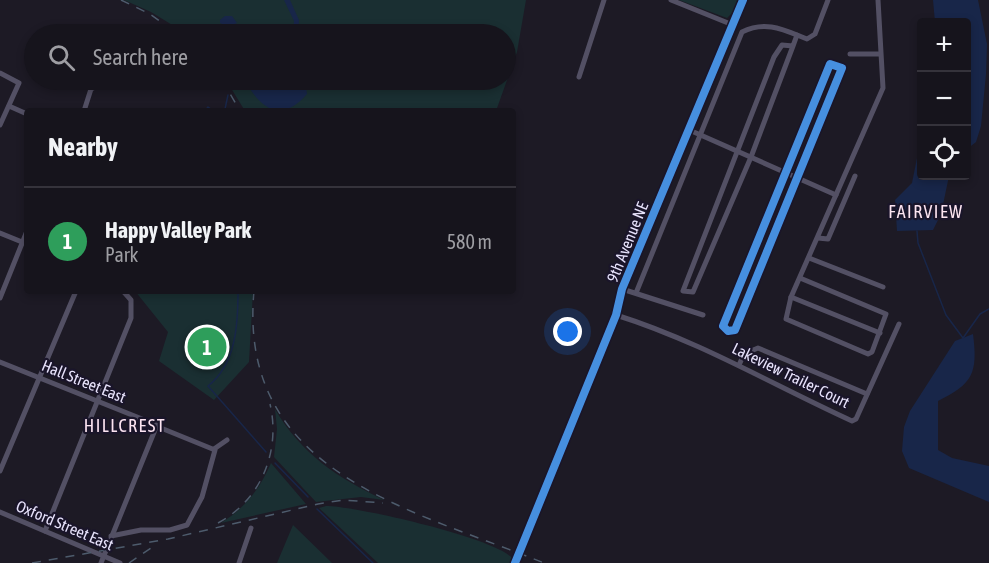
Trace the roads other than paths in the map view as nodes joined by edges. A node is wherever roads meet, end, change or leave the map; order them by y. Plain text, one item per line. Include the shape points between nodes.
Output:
1 (604, 0) edge
2 (671, 0) edge
3 (743, 0) edge
4 (828, 0) edge
5 (878, 0) edge
6 (733, 25) junction
7 (797, 35) junction
8 (793, 46) junction
9 (850, 54) dead end
10 (879, 54) junction
11 (0, 73) edge
12 (579, 77) dead end
13 (92, 90) edge
14 (9, 106) junction
15 (85, 108) edge
16 (24, 113) edge
17 (0, 125) edge
18 (687, 129) junction
19 (700, 135) junction
20 (737, 150) junction
21 (751, 157) junction
22 (784, 172) junction
23 (855, 176) dead end
24 (799, 178) junction
25 (836, 195) junction
26 (0, 233) edge
27 (818, 238) junction
28 (24, 243) edge
29 (24, 245) edge
30 (809, 258) junction
31 (693, 260) junction
32 (705, 265) junction
33 (800, 278) junction
34 (742, 280) junction
35 (754, 286) junction
36 (883, 287) dead end
37 (622, 289) junction
38 (636, 293) junction
39 (74, 294) edge
40 (126, 294) edge
41 (791, 297) junction
42 (0, 298) edge
43 (616, 315) junction
44 (704, 315) dead end
45 (899, 324) dead end
46 (880, 333) junction
47 (0, 362) edge
48 (739, 365) junction
49 (38, 377) junction
50 (867, 394) junction
51 (98, 401) junction
52 (157, 426) junction
53 (227, 440) dead end
54 (214, 449) junction
55 (0, 471) edge
56 (0, 512) edge
57 (251, 528) dead end
58 (45, 531) junction
59 (111, 536) junction
60 (102, 560) edge
61 (120, 563) edge
62 (239, 563) edge
63 (515, 563) edge

1 - 12 street
2 - 6 street
3 - 6 street, 9th Avenue NE
4 - 7 street via 815,34 807,39
5 - 10 street
6 - 18 street, 9th Avenue NE
7 - 8 street
7 - 19 street via 762,25 742,32
8 - 20 street via 782,45 774,57
8 - 21 street
9 - 10 street
10 - 25 street via 883,88
11 - 14 street via 17,80
13 - 15 street
14 - 16 street
14 - 17 street
18 - 19 street
18 - 37 street, 9th Avenue NE
19 - 20 street
19 - 38 street
20 - 21 street
20 - 31 street
21 - 22 street
21 - 32 street
22 - 24 street
22 - 24 street via 830,64 842,68
22 - 34 street
23 - 27 street via 828,239
24 - 25 street
24 - 35 street
25 - 27 street
26 - 28 street
27 - 30 street
29 - 42 street
30 - 33 street
30 - 36 street
31 - 32 street
31 - 32 street via 683,291 693,292
33 - 41 street
33 - 46 street via 886,314
34 - 35 street
34 - 35 street via 723,326 728,331 735,330
37 - 38 street
37 - 43 street, 9th Avenue NE
38 - 44 street
39 - 49 street
40 - 51 street via 131,300 131,318
41 - 46 street
41 - 46 street via 786,319 796,325 868,354
43 - 48 street, Lakeview Trailer Court via 662,329
43 - 63 street, 9th Avenue NE
45 - 50 street, Lakeview Trailer Court
47 - 49 street, Hall Street East
48 - 50 street via 744,354 758,348
48 - 50 street, Lakeview Trailer Court via 852,420
49 - 51 street, Hall Street East
49 - 55 street
51 - 52 street, Hall Street East
51 - 58 street
52 - 54 street, Hall Street East
52 - 59 street
53 - 54 street
54 - 59 street via 202,498 187,525 176,530 141,530
56 - 58 street, Oxford Street East
57 - 62 street
58 - 60 street, Oxford Street East
59 - 60 street
60 - 61 street, Oxford Street East

